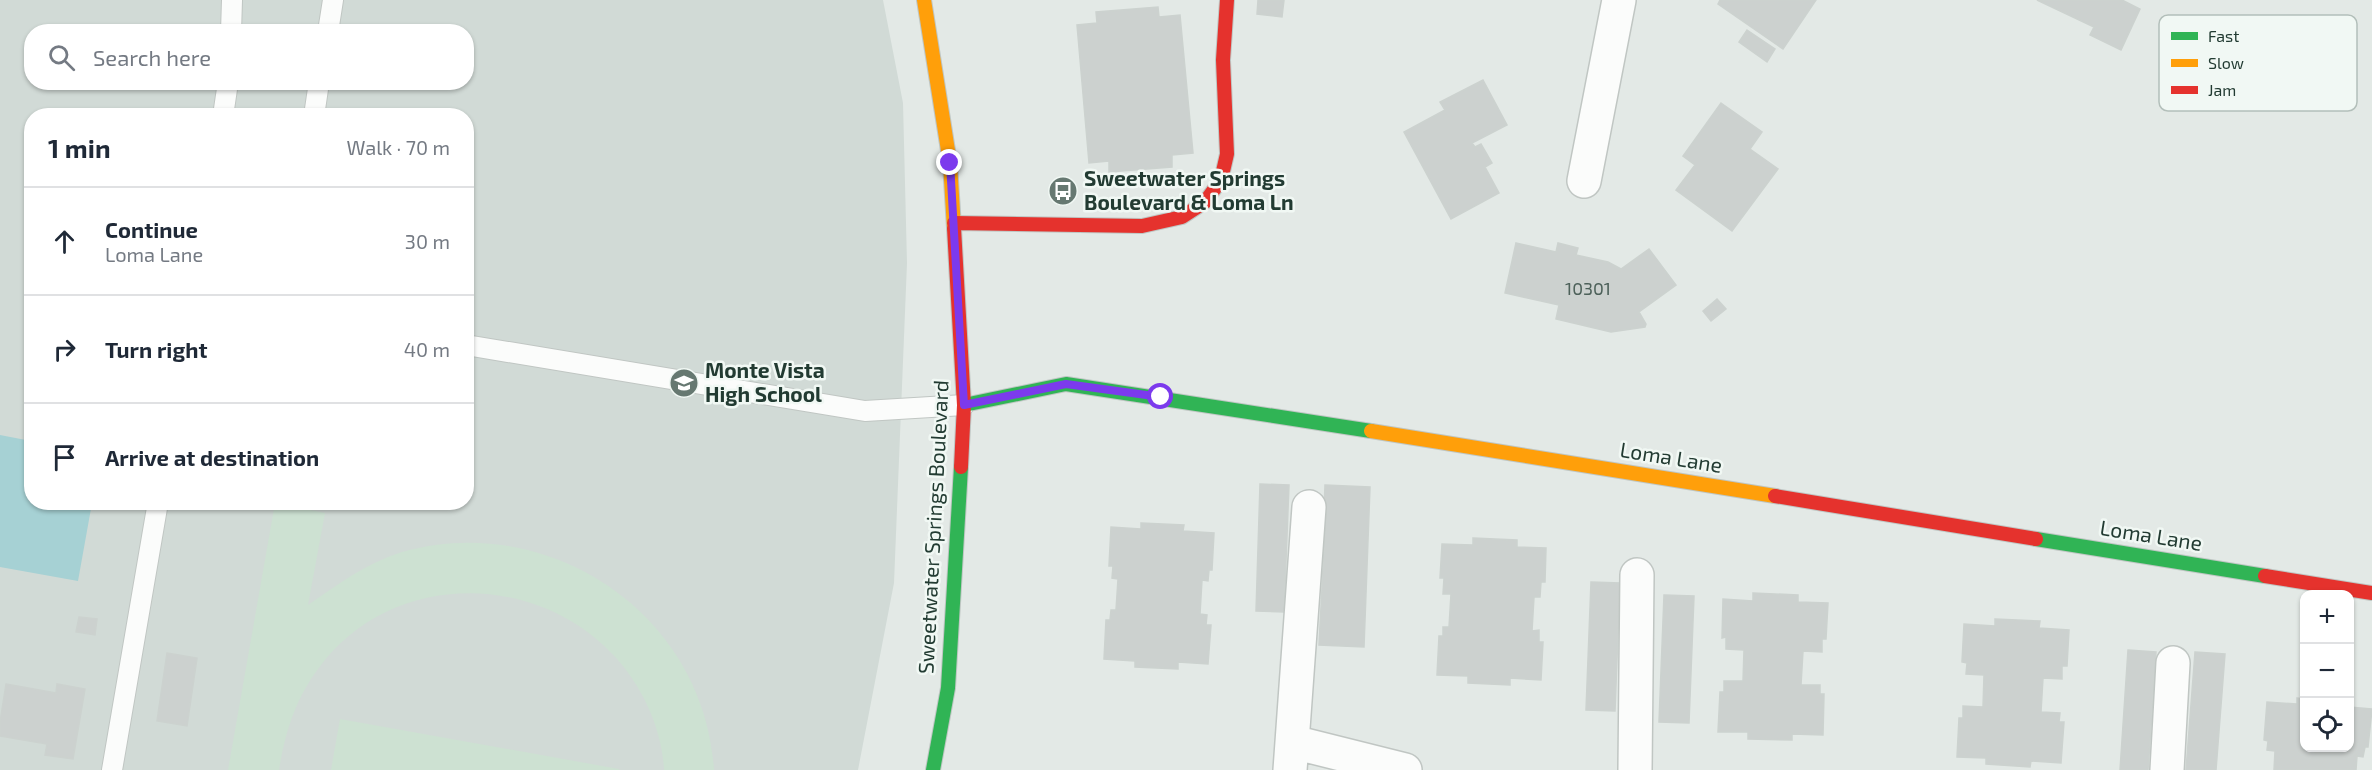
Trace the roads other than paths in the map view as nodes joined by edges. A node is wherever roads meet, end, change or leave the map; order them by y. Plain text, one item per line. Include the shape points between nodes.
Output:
1 (232, 0) edge
2 (333, 0) edge
3 (924, 0) edge
4 (1227, 0) edge
5 (1619, 0) edge
6 (231, 24) edge
7 (329, 24) edge
8 (227, 90) edge
9 (319, 90) edge
10 (224, 108) edge
11 (315, 108) edge
12 (1584, 181) dead end
13 (954, 223) junction
14 (474, 346) edge
15 (964, 405) junction
16 (1309, 507) dead end
17 (157, 510) edge
18 (1637, 575) dead end
19 (2372, 593) edge
20 (2173, 663) dead end
21 (1292, 756) edge
22 (112, 770) edge
23 (933, 770) edge
24 (1405, 770) edge
25 (1635, 770) edge
26 (2167, 770) edge

1 - 6 lane
2 - 7 lane
3 - 13 street, Sweetwater Springs Boulevard via 950,163
4 - 13 street via 1223,66 1225,167 1218,186 1192,213 1177,221 1151,226
5 - 12 street
8 - 10 lane
9 - 11 lane
13 - 15 street, Sweetwater Springs Boulevard
14 - 15 lane via 865,411
15 - 19 street, Loma Lane via 1066,384 1078,385
15 - 23 street, Sweetwater Springs Boulevard via 948,688
16 - 21 street
17 - 22 lane
18 - 25 street
20 - 26 street
21 - 24 street

